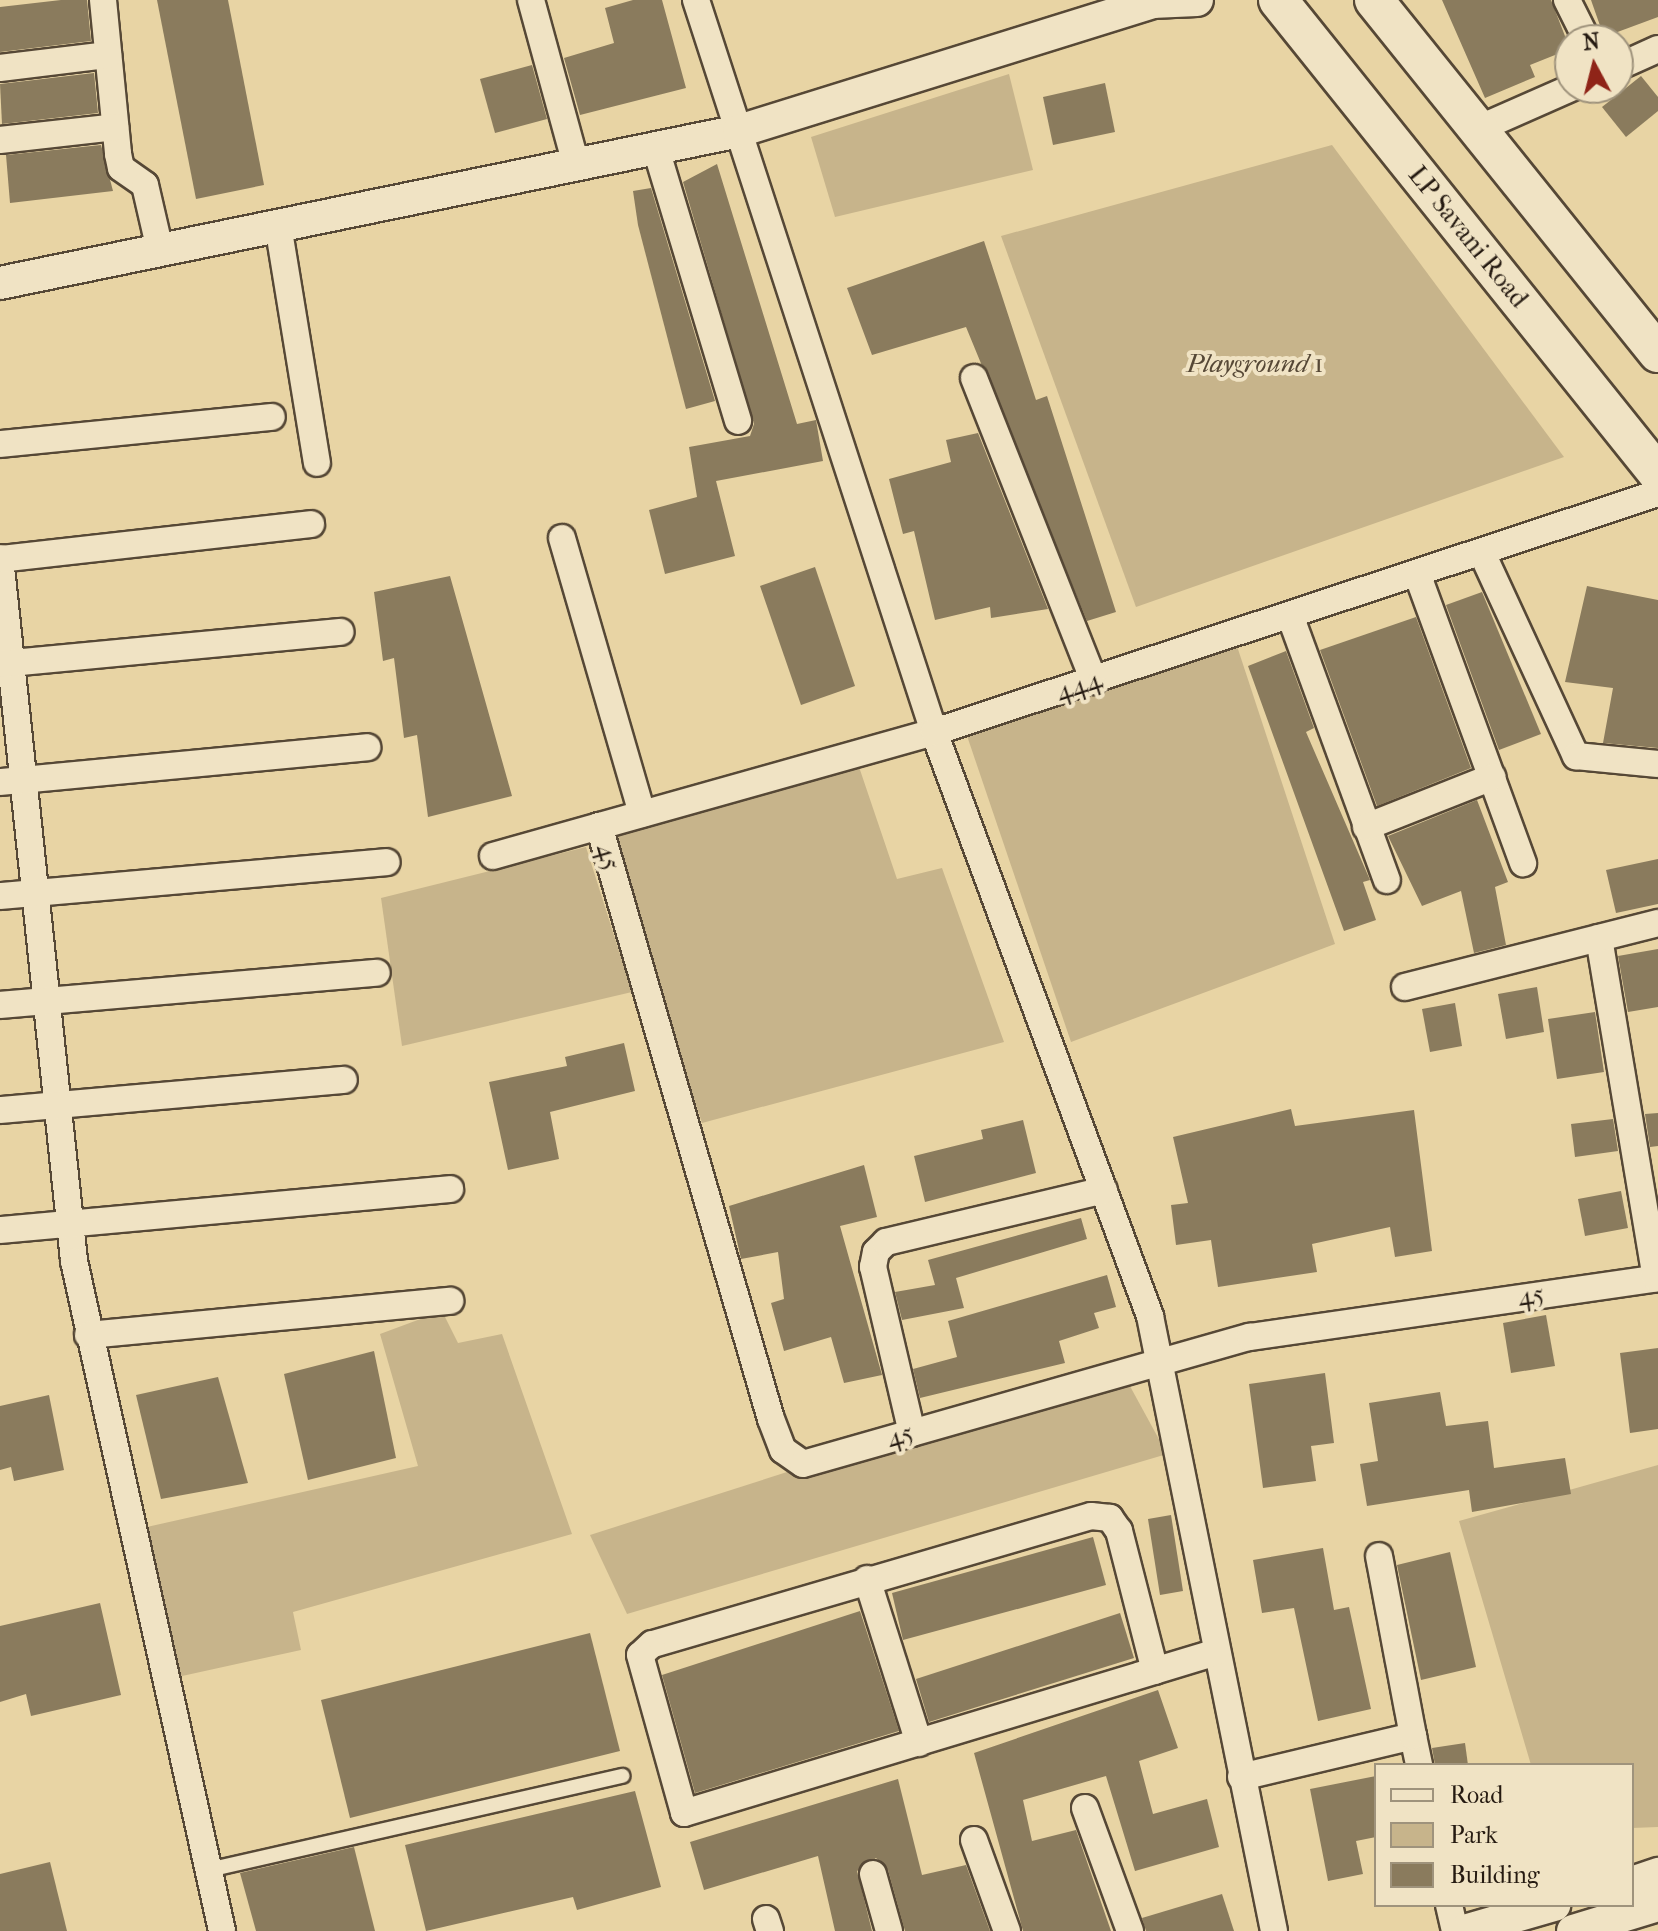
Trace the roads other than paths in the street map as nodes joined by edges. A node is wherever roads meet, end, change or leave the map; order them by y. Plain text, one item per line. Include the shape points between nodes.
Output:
1 (103, 0) edge
2 (531, 0) edge
3 (696, 0) edge
4 (1197, 0) edge
5 (1278, 0) edge
6 (1374, 0) edge
7 (1567, 0) edge
8 (1153, 1) edge
9 (1579, 24) edge
10 (1658, 49) edge
11 (108, 55) junction
12 (1634, 60) edge
13 (0, 68) edge
14 (1554, 95) edge
15 (115, 127) junction
16 (1478, 129) junction
17 (739, 131) junction
18 (0, 140) edge
19 (656, 149) junction
20 (576, 164) junction
21 (278, 225) junction
22 (160, 250) junction
23 (0, 283) edge
24 (1656, 345) edge
25 (974, 378) dead end
26 (272, 417) dead end
27 (738, 421) dead end
28 (0, 444) edge
29 (317, 463) dead end
30 (1658, 474) edge
31 (1658, 493) edge
32 (311, 524) dead end
33 (562, 538) dead end
34 (1482, 553) junction
35 (0, 559) edge
36 (1418, 576) junction
37 (1291, 618) junction
38 (340, 632) dead end
39 (5, 664) edge
40 (1094, 681) junction
41 (934, 732) junction
42 (367, 747) dead end
43 (1658, 764) edge
44 (1492, 777) junction
45 (12, 780) edge
46 (642, 814) junction
47 (599, 826) junction
48 (1366, 827) junction
49 (493, 856) dead end
50 (387, 862) dead end
51 (1523, 863) dead end
52 (1387, 880) dead end
53 (35, 893) junction
54 (0, 896) edge
55 (1658, 923) edge
56 (1599, 938) junction
57 (377, 973) dead end
58 (1405, 987) dead end
59 (47, 1001) junction
60 (0, 1005) edge
61 (344, 1080) dead end
62 (57, 1104) junction
63 (0, 1110) edge
64 (450, 1189) dead end
65 (1104, 1190) junction
66 (70, 1224) junction
67 (0, 1230) edge
68 (1657, 1278) edge
69 (450, 1301) dead end
70 (88, 1335) junction
71 (1160, 1361) junction
72 (912, 1433) junction
73 (1379, 1556) dead end
74 (867, 1579) junction
75 (1217, 1652) junction
76 (1155, 1671) junction
77 (1413, 1736) junction
78 (919, 1743) junction
79 (1419, 1763) edge
80 (622, 1776) dead end
81 (1241, 1777) junction
82 (1085, 1808) dead end
83 (974, 1840) dead end
84 (208, 1870) junction
85 (873, 1874) dead end
86 (1658, 1874) edge
87 (1634, 1882) edge
88 (1658, 1905) edge
89 (1449, 1907) edge
90 (1547, 1907) edge
91 (1627, 1923) edge
92 (222, 1931) edge
93 (889, 1931) edge
94 (1007, 1931) edge
95 (1130, 1931) edge
96 (1274, 1931) edge
97 (1455, 1931) edge
98 (1464, 1931) edge
99 (1573, 1931) edge

1 - 11 street
2 - 20 street
3 - 17 street
4 - 8 street
5 - 30 main road, LP Savani Road
6 - 16 main road
7 - 9 street
8 - 17 street
10 - 12 street
11 - 13 street
11 - 15 street
14 - 16 street
15 - 18 street
15 - 22 street via 121,168 145,185
16 - 24 main road
17 - 19 street
17 - 41 street
19 - 20 street
19 - 27 street
20 - 21 street
21 - 22 street
21 - 29 street
22 - 23 street
25 - 40 street
26 - 28 street
31 - 34 street, 444
32 - 35 street
33 - 46 street
34 - 36 street, 444
34 - 43 street via 1576,756
35 - 39 street
36 - 37 street, 444
36 - 44 street
37 - 40 street, 444
37 - 48 street
38 - 39 street
39 - 45 street
40 - 41 street, 444
41 - 46 street, 444
41 - 65 street
42 - 45 street
44 - 48 street
44 - 51 street
45 - 53 street
46 - 47 street, 444
47 - 49 street, 444
47 - 72 street, 45 via 783,1450 803,1464
48 - 52 street
50 - 53 street
53 - 54 street
53 - 59 street
55 - 56 street
56 - 58 street
56 - 68 street
57 - 59 street
59 - 60 street
59 - 62 street
61 - 62 street
62 - 63 street
62 - 66 street
64 - 66 street
65 - 71 street
65 - 72 street via 886,1242 876,1252 873,1267
66 - 67 street
66 - 70 street
68 - 71 street, 45 via 1250,1337
69 - 70 street
70 - 84 street
71 - 72 street, 45
71 - 75 street
73 - 77 street
74 - 76 street via 1091,1516 1110,1518
74 - 78 street
74 - 78 street via 652,1644 640,1655 684,1813
75 - 76 street
75 - 81 street
76 - 78 street
77 - 79 street
77 - 81 street
80 - 84 lane
81 - 96 street
82 - 95 street
83 - 94 street
84 - 92 street
85 - 93 street
86 - 87 street
88 - 91 street
89 - 97 street
90 - 98 street
91 - 99 street

